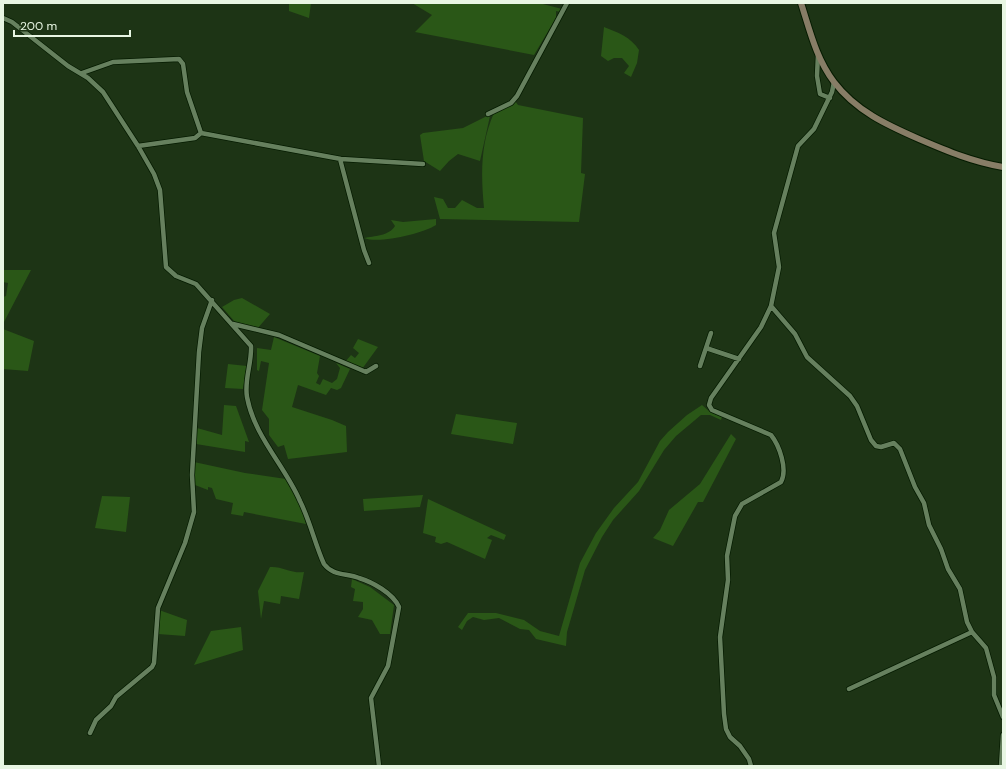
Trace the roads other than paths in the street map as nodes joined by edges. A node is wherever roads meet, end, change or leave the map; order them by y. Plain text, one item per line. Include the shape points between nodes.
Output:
1 (567, 3) edge
2 (802, 3) edge
3 (3, 18) edge
4 (818, 54) junction
5 (82, 73) junction
6 (834, 82) junction
7 (830, 98) junction
8 (488, 114) dead end
9 (201, 133) junction
10 (138, 146) junction
11 (340, 159) junction
12 (423, 164) dead end
13 (1003, 167) edge
14 (369, 262) dead end
15 (212, 300) junction
16 (771, 306) junction
17 (233, 324) junction
18 (712, 333) dead end
19 (706, 348) junction
20 (739, 359) junction
21 (376, 366) dead end
22 (700, 366) dead end
23 (972, 632) junction
24 (849, 689) dead end
25 (1003, 717) edge
26 (90, 733) dead end
27 (1003, 735) edge
28 (379, 766) edge
29 (751, 766) edge
30 (1001, 766) edge

1 - 8 street via 517,96 511,103
2 - 4 main road
3 - 5 street via 12,22 68,66
4 - 6 main road
4 - 7 street via 817,76 820,94
5 - 9 street via 113,62 179,58 183,64 187,92
5 - 10 street via 103,92
6 - 7 street
6 - 13 main road via 850,100 885,124 957,156
7 - 16 street via 814,129 798,146 774,233 779,267
9 - 10 street via 195,138
9 - 11 street
10 - 15 street via 160,190 166,267 171,273 196,284
11 - 12 street
11 - 14 street
15 - 17 street
15 - 26 street via 202,328 199,352 192,475 194,512 185,543 159,603 154,664 116,697 96,720
16 - 20 street via 761,327
16 - 23 street via 795,334 807,357 850,396 876,446 881,447 894,442 900,449 924,503 929,525 948,569 960,589 967,622
17 - 21 street via 279,335 366,372
17 - 28 street via 251,346 246,390 251,413 300,500 324,564 332,572 369,582 393,597 399,607 388,666 371,698
18 - 19 street
19 - 20 street
19 - 22 street
20 - 29 street via 712,398 712,410 771,435 777,442 784,470 781,482 742,504 735,516 727,556 728,580 720,637 724,714 730,737 749,759
23 - 24 street
23 - 25 street via 988,653 994,676 994,695
27 - 30 street

